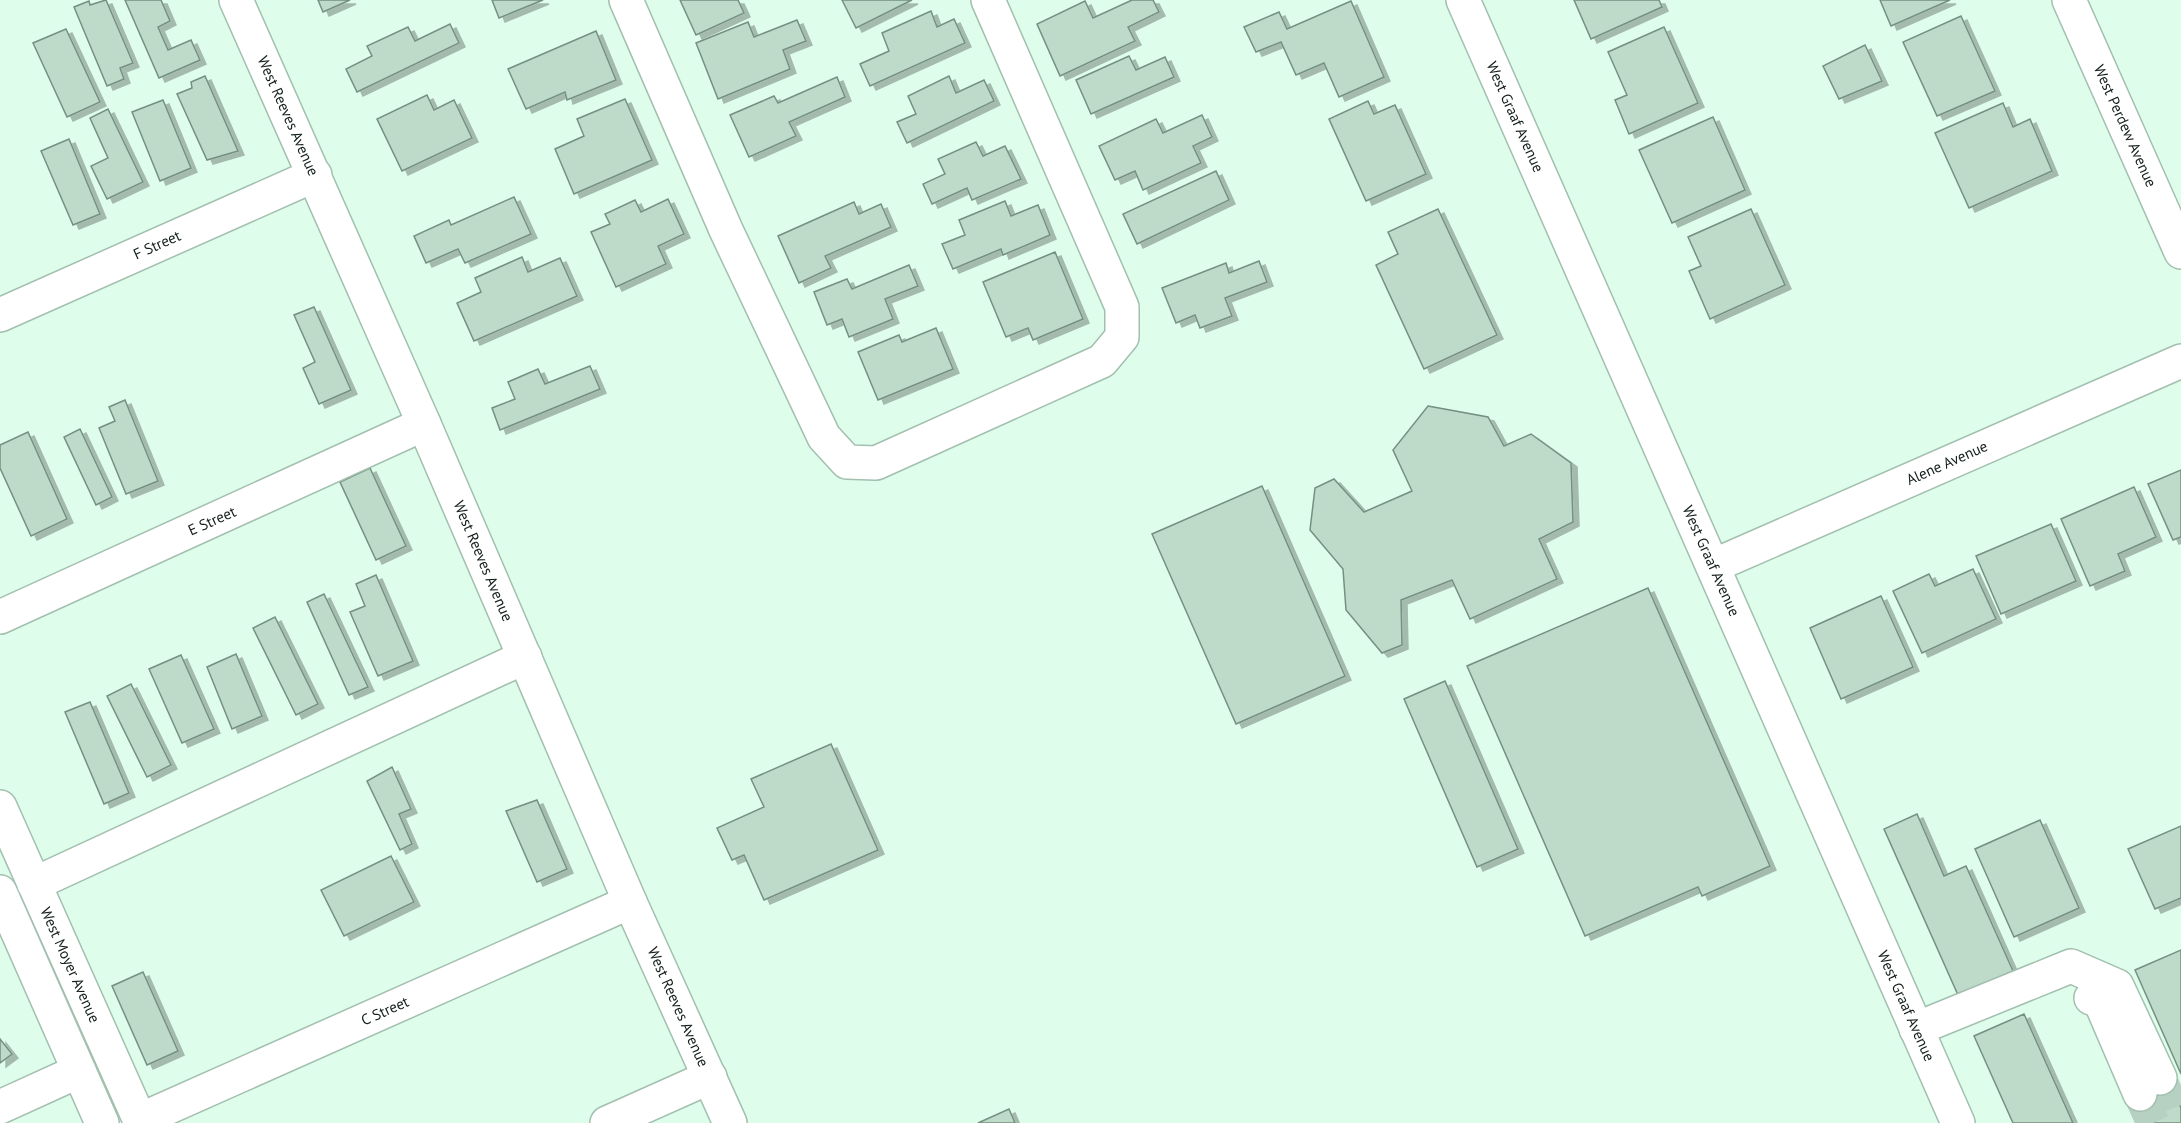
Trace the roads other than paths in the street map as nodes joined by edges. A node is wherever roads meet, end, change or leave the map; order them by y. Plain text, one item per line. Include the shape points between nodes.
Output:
1 (236, 0) edge
2 (626, 0) edge
3 (988, 0) edge
4 (1463, 0) edge
5 (2069, 0) edge
6 (315, 175) junction
7 (2181, 252) edge
8 (0, 315) edge
9 (2181, 361) edge
10 (424, 424) junction
11 (1713, 566) junction
12 (0, 617) edge
13 (525, 657) junction
14 (0, 807) edge
15 (34, 884) junction
16 (0, 892) edge
17 (630, 902) junction
18 (1920, 1037) junction
19 (79, 1071) junction
20 (710, 1077) junction
21 (2150, 1086) tunnel mouth
22 (0, 1107) edge
23 (140, 1121) edge
24 (102, 1123) edge
25 (607, 1123) edge
26 (730, 1123) edge
27 (1958, 1123) edge

1 - 6 street, West Reeves Avenue
2 - 3 street via 726,230 824,437 847,462 876,463 1102,361 1122,337 1122,307
4 - 11 street, West Graaf Avenue
5 - 7 street, West Perdew Avenue
6 - 8 street, F Street
6 - 10 street, West Reeves Avenue
9 - 11 street, Alene Avenue
10 - 12 street, E Street
10 - 13 street, West Reeves Avenue
11 - 18 street, West Graaf Avenue
13 - 15 street
13 - 17 street, West Reeves Avenue
14 - 15 street, West Moyer Avenue
15 - 23 street, West Moyer Avenue
16 - 19 street
17 - 20 street, West Reeves Avenue
17 - 23 street, C Street
18 - 21 street via 2062,987 2100,1001
18 - 27 street, West Graaf Avenue
19 - 22 street
19 - 24 street
20 - 25 street
20 - 26 street, West Reeves Avenue

